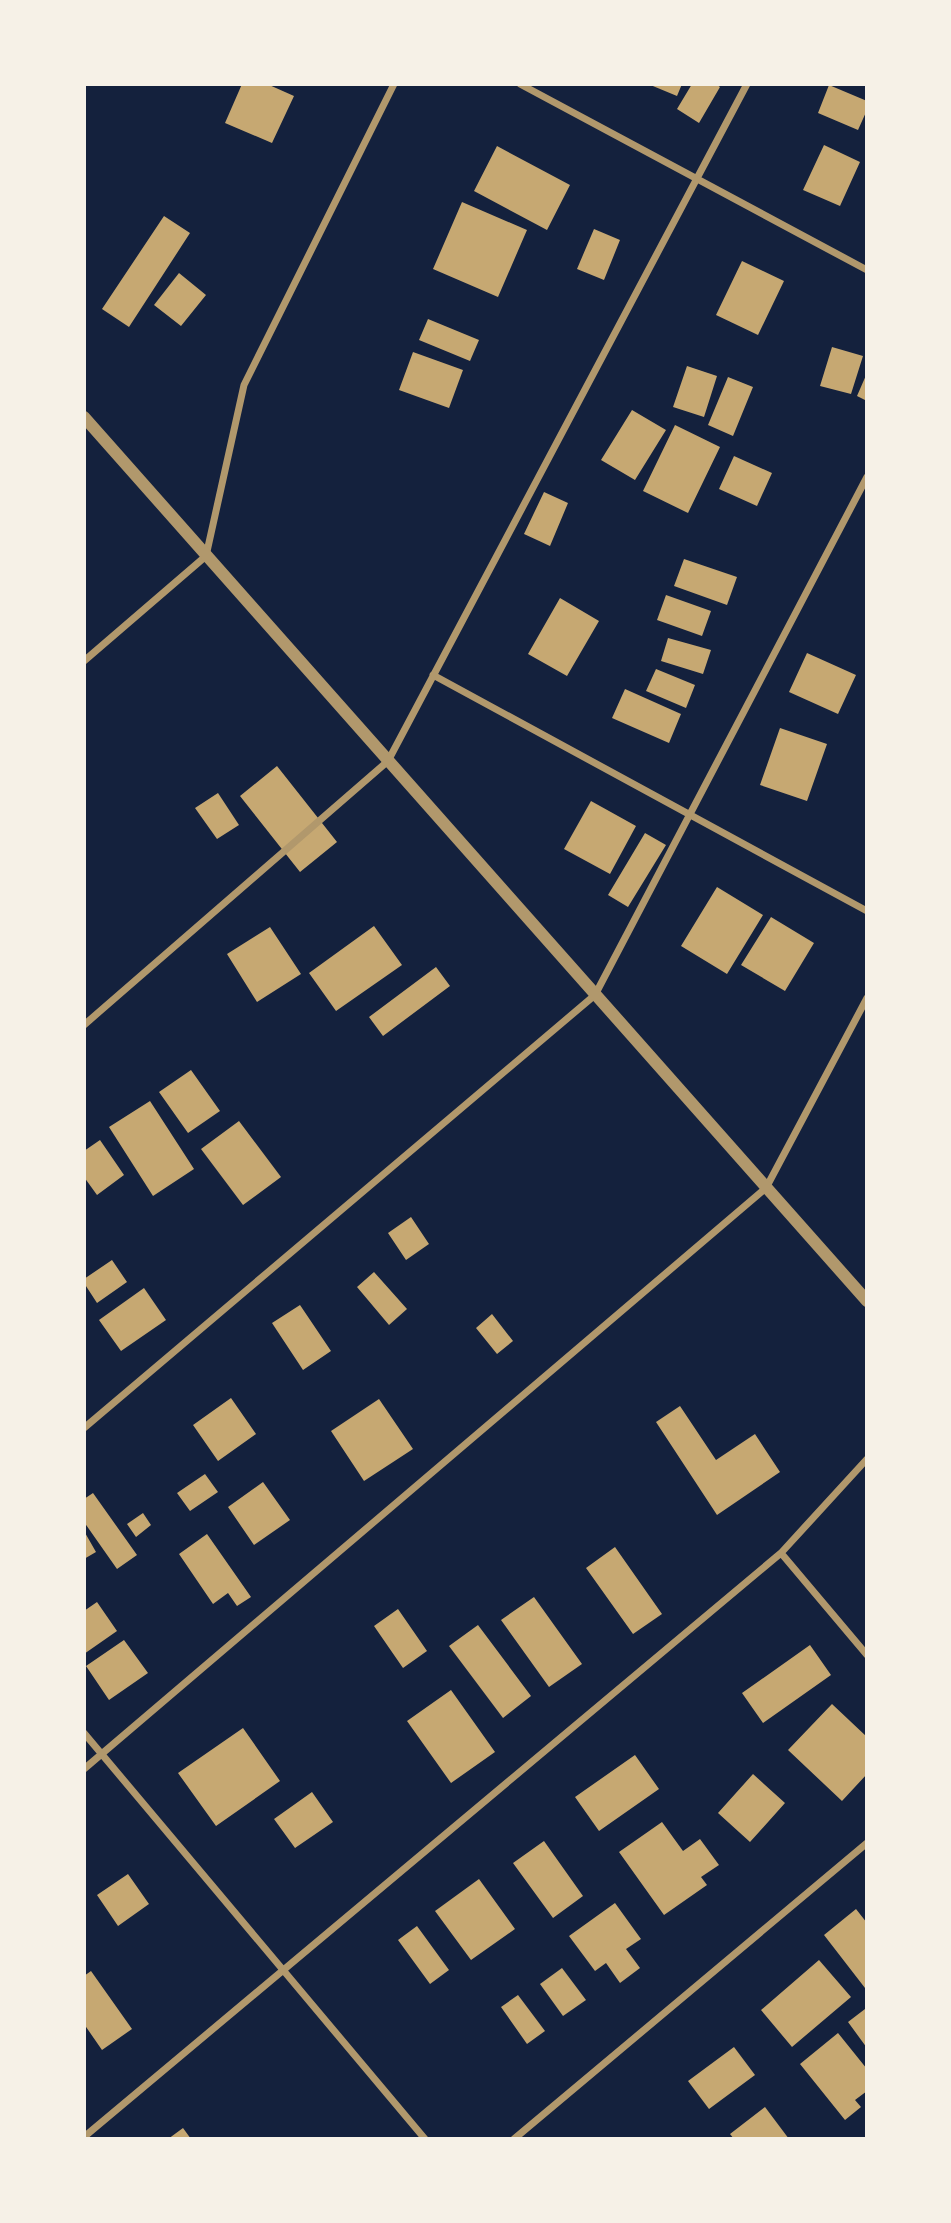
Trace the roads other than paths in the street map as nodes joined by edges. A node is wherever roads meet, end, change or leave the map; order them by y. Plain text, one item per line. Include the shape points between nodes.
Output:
1 (394, 84) edge
2 (520, 84) edge
3 (747, 84) edge
4 (697, 179) junction
5 (867, 270) edge
6 (84, 417) edge
7 (867, 477) edge
8 (206, 556) junction
9 (84, 661) edge
10 (433, 675) junction
11 (388, 761) junction
12 (690, 814) junction
13 (867, 911) edge
14 (595, 995) junction
15 (867, 998) edge
16 (84, 1025) edge
17 (766, 1188) junction
18 (867, 1301) edge
19 (84, 1428) edge
20 (867, 1459) edge
21 (781, 1553) junction
22 (867, 1655) edge
23 (84, 1733) edge
24 (102, 1754) junction
25 (84, 1769) edge
26 (867, 1843) edge
27 (283, 1970) junction
28 (84, 2137) edge
29 (425, 2139) edge
30 (514, 2139) edge

1 - 8 street via 244,385
2 - 4 street
3 - 4 street
4 - 5 street
4 - 10 street
6 - 8 street
7 - 12 street
8 - 9 street
8 - 11 street
10 - 11 street
10 - 12 street
11 - 14 street
11 - 16 street
12 - 13 street
12 - 14 street
14 - 17 street
14 - 19 street
15 - 17 street
17 - 18 street
17 - 24 street
20 - 21 street
21 - 22 street
21 - 27 street
23 - 24 street
24 - 25 street
24 - 27 street
26 - 30 street
27 - 28 street
27 - 29 street

